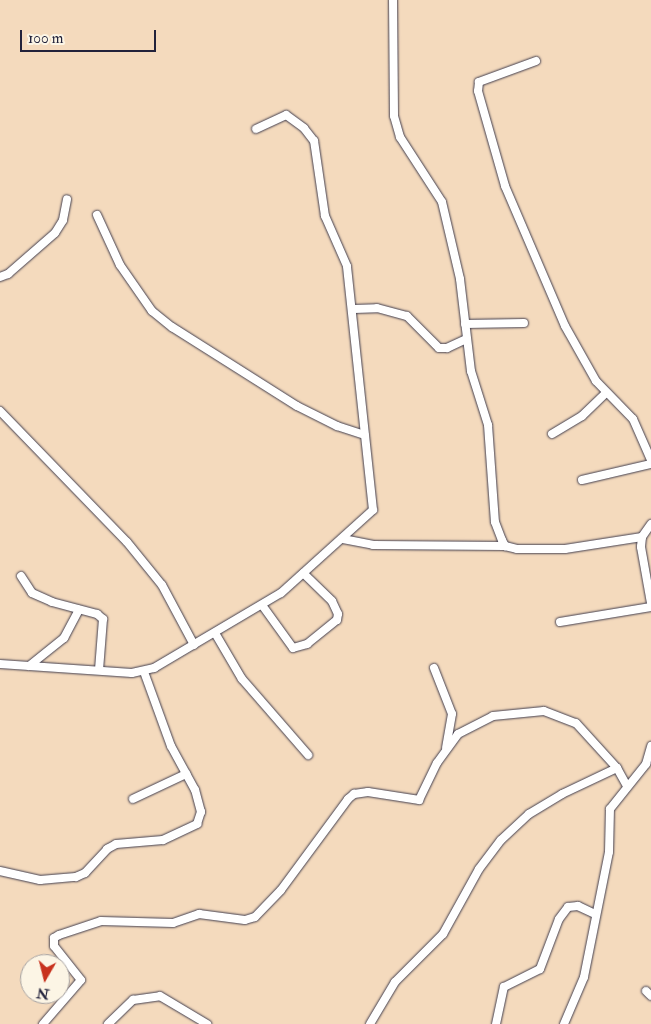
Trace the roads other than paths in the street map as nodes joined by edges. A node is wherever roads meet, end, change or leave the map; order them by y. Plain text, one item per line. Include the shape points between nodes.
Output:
1 (393, 0) edge
2 (536, 61) dead end
3 (256, 129) dead end
4 (67, 199) dead end
5 (97, 215) dead end
6 (0, 277) edge
7 (354, 309) junction
8 (524, 322) dead end
9 (465, 324) junction
10 (466, 339) junction
11 (606, 393) junction
12 (0, 411) edge
13 (552, 434) dead end
14 (365, 435) junction
15 (651, 462) edge
16 (582, 480) dead end
17 (651, 524) edge
18 (642, 537) junction
19 (343, 539) junction
20 (505, 546) junction
21 (303, 573) junction
22 (21, 576) dead end
23 (262, 605) junction
24 (651, 605) edge
25 (79, 610) junction
26 (560, 622) dead end
27 (215, 633) junction
28 (194, 645) junction
29 (0, 664) edge
30 (29, 666) junction
31 (434, 668) dead end
32 (99, 670) junction
33 (144, 672) junction
34 (451, 720) junction
35 (464, 729) junction
36 (651, 746) edge
37 (446, 751) junction
38 (308, 755) dead end
39 (617, 768) junction
40 (186, 774) junction
41 (628, 786) junction
42 (134, 799) dead end
43 (0, 872) edge
44 (595, 914) junction
45 (43, 1024) edge
46 (108, 1024) edge
47 (207, 1024) edge
48 (370, 1024) edge
49 (496, 1024) edge
50 (564, 1024) edge

1 - 9 street via 394,116 400,137 442,202 460,279
2 - 11 street via 479,82 478,91 508,194 565,326
3 - 7 street via 286,115 304,128 314,141 325,216 348,266
4 - 6 street via 55,233 8,274
5 - 14 street via 120,265 152,311 297,406 337,426
7 - 10 street via 377,308 407,316 439,348 447,348
7 - 14 street
8 - 9 street
9 - 10 street
10 - 20 street via 471,371 488,425 495,522
11 - 13 street via 582,416
11 - 15 street via 633,420
12 - 28 street via 126,542 162,585
14 - 19 street via 373,510
15 - 16 street
17 - 18 street
18 - 20 street via 565,549
18 - 24 street via 642,559
19 - 20 street via 373,544
19 - 21 street
21 - 23 street
21 - 23 street via 332,601 338,614 337,620 307,644 293,648
22 - 25 street via 32,593
23 - 27 street
24 - 26 street
25 - 30 street via 64,638
25 - 32 street via 97,614 103,619
27 - 28 street
27 - 38 street via 242,679
28 - 33 street via 163,665
29 - 30 street
30 - 32 street
31 - 34 street via 451,709
32 - 33 street
33 - 40 street via 171,746
34 - 35 street
34 - 37 street
35 - 37 street
35 - 39 street via 504,713 555,714 582,728
36 - 41 street via 646,764
37 - 45 street via 419,800 368,792 354,794 348,799 282,890 255,917 246,920 199,914 174,923 101,921 58,935 54,938 54,946 81,980
39 - 41 street
39 - 48 street via 562,794 530,814 497,844 479,869 443,934 395,982
40 - 42 street
40 - 43 street via 201,812 197,824 191,829 163,840 116,844 85,873 76,877 40,880
41 - 44 street via 615,801 608,818 609,852
44 - 49 street via 578,906 568,907 559,919 540,969 504,987
44 - 50 street via 584,977
46 - 47 street via 133,1000 160,996

